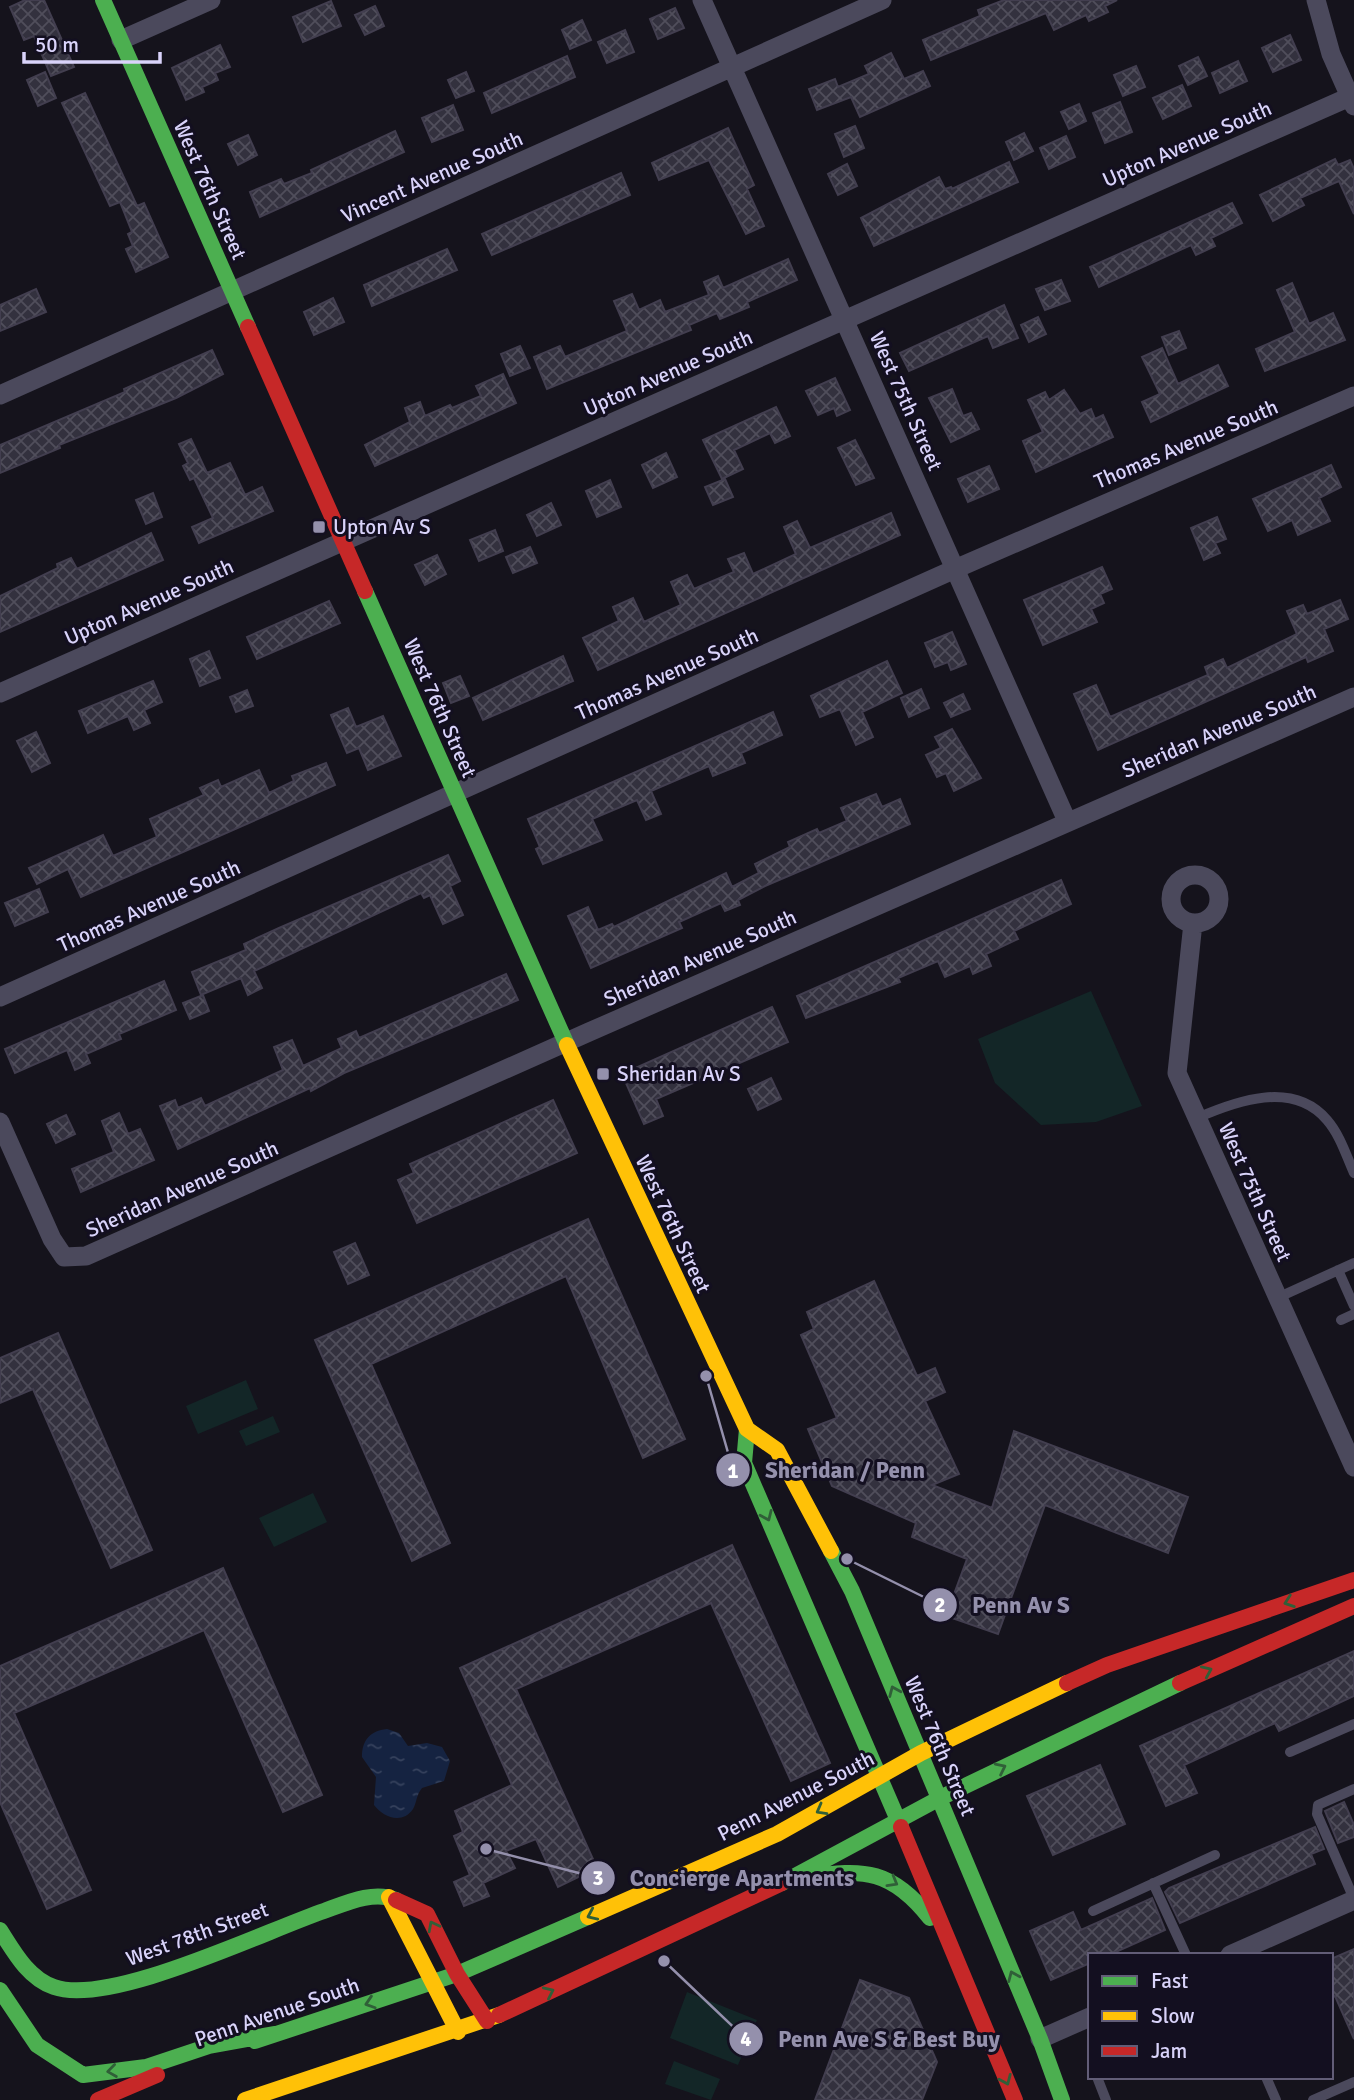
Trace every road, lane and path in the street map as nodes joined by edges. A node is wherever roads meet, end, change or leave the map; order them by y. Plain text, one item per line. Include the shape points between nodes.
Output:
1 (103, 0) edge
2 (211, 0) edge
3 (702, 0) edge
4 (882, 0) edge
5 (1317, 0) edge
6 (121, 40) junction
7 (731, 66) junction
8 (1353, 99) edge
9 (232, 291) junction
10 (845, 320) junction
11 (0, 395) edge
12 (1354, 396) edge
13 (343, 541) junction
14 (955, 569) junction
15 (0, 693) edge
16 (1354, 697) edge
17 (456, 795) junction
18 (1067, 821) junction
19 (1193, 923) dead end
20 (0, 997) edge
21 (565, 1042) junction
22 (1196, 1118) junction
23 (0, 1122) edge
24 (1354, 1173) edge
25 (1354, 1263) edge
26 (1338, 1270) junction
27 (1277, 1297) junction
28 (1354, 1306) edge
29 (1354, 1314) edge
30 (1341, 1320) dead end
31 (747, 1429) junction
32 (1354, 1467) edge
33 (1354, 1580) edge
34 (1354, 1606) edge
35 (1354, 1724) edge
36 (1290, 1752) dead end
37 (921, 1754) junction
38 (880, 1776) junction
39 (1354, 1789) edge
40 (940, 1798) junction
41 (899, 1820) junction
42 (1215, 1854) dead end
43 (1153, 1883) junction
44 (780, 1884) junction
45 (389, 1897) junction
46 (1354, 1899) edge
47 (1093, 1911) dead end
48 (0, 1930) edge
49 (952, 1949) junction
50 (1185, 1953) edge
51 (1234, 1953) edge
52 (457, 1974) junction
53 (435, 1982) junction
54 (0, 1990) edge
55 (1088, 2018) edge
56 (487, 2021) junction
57 (458, 2032) junction
58 (274, 2034) junction
59 (1040, 2039) junction
60 (1098, 2079) edge
61 (1267, 2079) edge
62 (1354, 2082) edge
63 (1334, 2096) edge
64 (98, 2100) edge
65 (245, 2100) edge
66 (1015, 2100) edge
67 (1062, 2100) edge
68 (1106, 2100) edge
69 (1276, 2100) edge
70 (1313, 2100) edge

1 - 6 main road, West 76th Street
2 - 6 street
3 - 7 street, West 75th Street
4 - 7 street, Vincent Avenue South
5 - 8 street via 1331,54
6 - 9 main road, West 76th Street
7 - 9 street, Vincent Avenue South
7 - 10 street, West 75th Street
8 - 10 street, Upton Avenue South
9 - 11 street, Vincent Avenue South
9 - 13 main road, West 76th Street
10 - 13 street, Upton Avenue South
10 - 14 street, West 75th Street
12 - 14 street, Thomas Avenue South
13 - 15 street, Upton Avenue South
13 - 17 main road, West 76th Street
14 - 17 street, Thomas Avenue South
14 - 18 street, West 75th Street
16 - 18 street, Sheridan Avenue South
17 - 20 street, Thomas Avenue South
17 - 21 main road, West 76th Street
18 - 21 street, Sheridan Avenue South
19 - 22 street, West 75th Street via 1177,1073
21 - 23 street, Sheridan Avenue South via 86,1256 64,1257 52,1239
21 - 31 main road, West 76th Street
22 - 24 lane via 1243,1099 1286,1098 1321,1114
22 - 27 street, West 75th Street
25 - 26 lane
26 - 27 lane
26 - 28 lane
27 - 32 street, West 75th Street
29 - 30 lane
37 -> 31 main road, West 76th Street via 852,1591 777,1450
31 -> 38 main road, West 76th Street via 744,1463
33 -> 37 main road, Penn Avenue South via 1107,1665
40 -> 34 main road via 1110,1714
35 - 36 lane
37 - 38 main road, Penn Avenue South
37 - 40 main road, West 76th Street
38 - 41 main road, West 76th Street
38 -> 52 main road, Penn Avenue South via 777,1834
39 - 46 lane via 1318,1805 1317,1814
40 - 41 main road
59 -> 40 main road, West 76th Street
41 - 44 main road
41 - 49 main road, West 76th Street
42 - 43 lane
43 - 47 lane
43 - 50 lane
44 -> 49 main road via 837,1871 880,1875 917,1900
56 -> 44 main road
45 - 48 main road, West 78th Street via 362,1898 186,1964 108,1987 54,1987 33,1975
52 -> 45 main road via 427,1914
45 - 53 main road
46 - 51 street
49 -> 66 main road, West 76th Street
52 - 53 main road, Penn Avenue South
52 - 56 main road
53 - 57 main road
53 -> 58 main road, Penn Avenue South
58 -> 54 main road via 209,2046 146,2067 83,2075 37,2045
55 - 59 street
56 - 57 main road
57 - 65 main road
58 - 64 main road, Penn Avenue South
59 - 67 main road, West 76th Street
60 - 68 lane
61 - 69 lane
62 - 63 lane
63 - 70 lane

